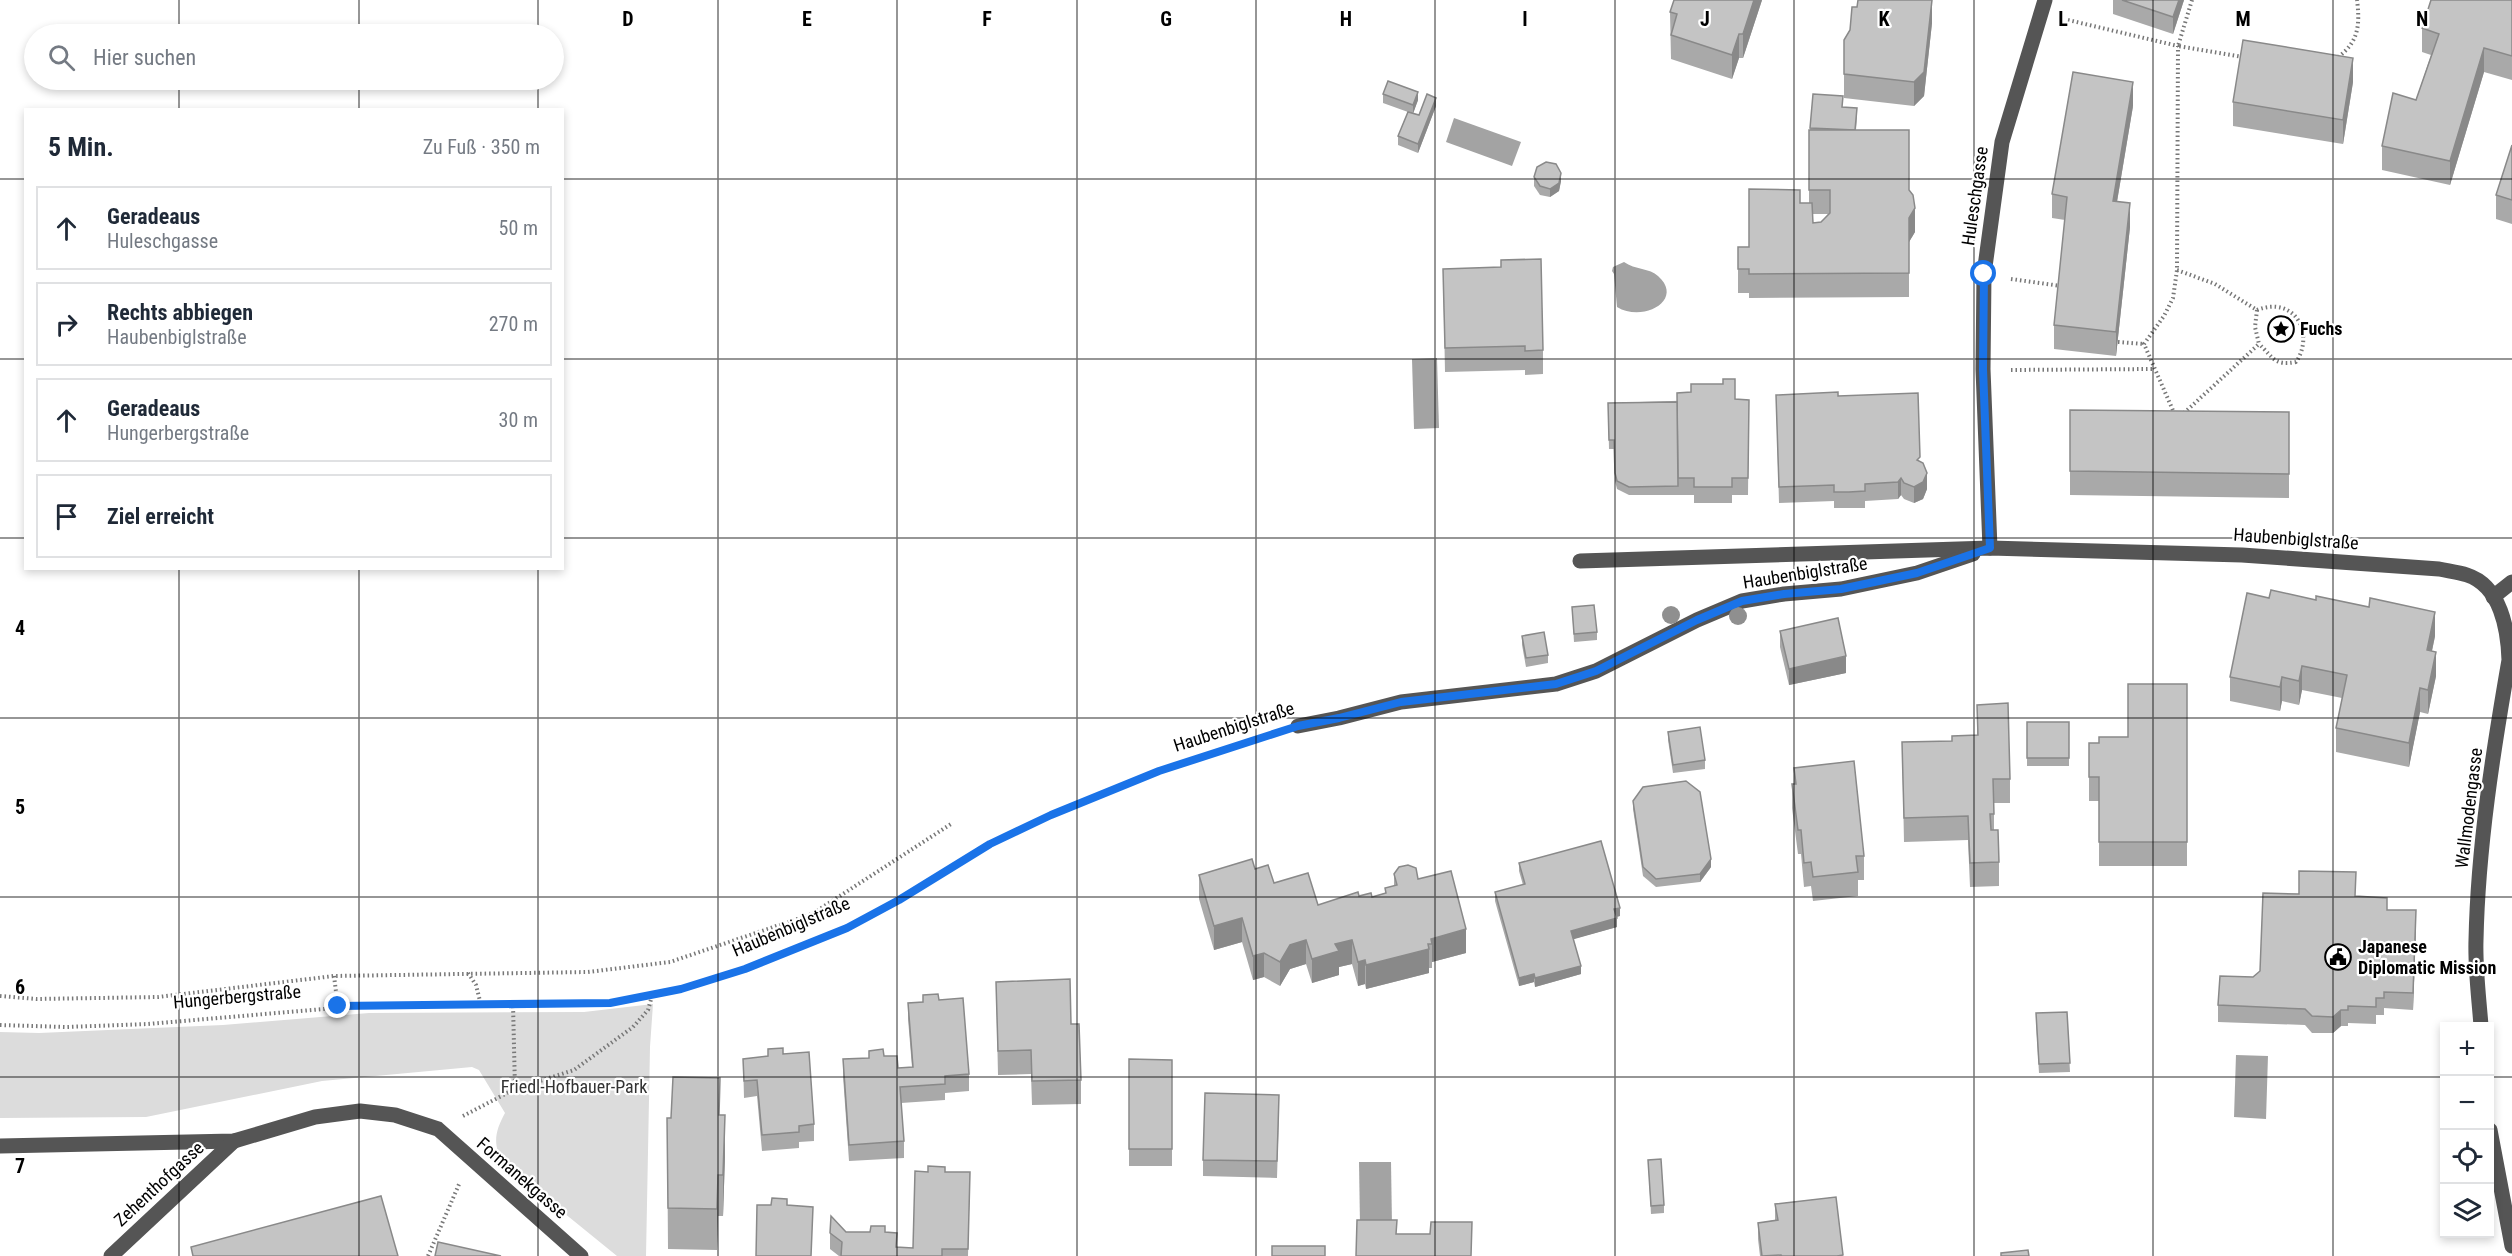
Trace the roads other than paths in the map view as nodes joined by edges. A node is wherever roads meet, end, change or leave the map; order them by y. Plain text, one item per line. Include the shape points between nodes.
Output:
1 (2044, 5) edge
2 (1990, 548) junction
3 (1580, 561) dead end
4 (2512, 582) edge
5 (2493, 597) junction
6 (1298, 726) road end
7 (2481, 1022) edge
8 (234, 1141) junction
9 (0, 1146) edge
10 (2494, 1151) edge
11 (2512, 1246) edge
12 (111, 1256) edge
13 (581, 1256) edge

1 - 2 street, Huleschgasse via 2002,142 1984,274 1983,369
2 - 3 street, Haubenbiglstraße
2 - 5 street, Haubenbiglstraße via 2242,555 2439,569 2469,575
2 - 6 street, Haubenbiglstraße via 1917,573 1852,587 1742,601 1596,671 1556,684 1401,702
4 - 5 street
5 - 7 street, Wallmodengasse via 2503,616 2509,660 2486,810 2480,885 2476,942
8 - 9 street
8 - 12 street, Zehenthofgasse
8 - 13 street, Formanekgasse via 315,1118 360,1111 395,1115 438,1129
10 - 11 street

